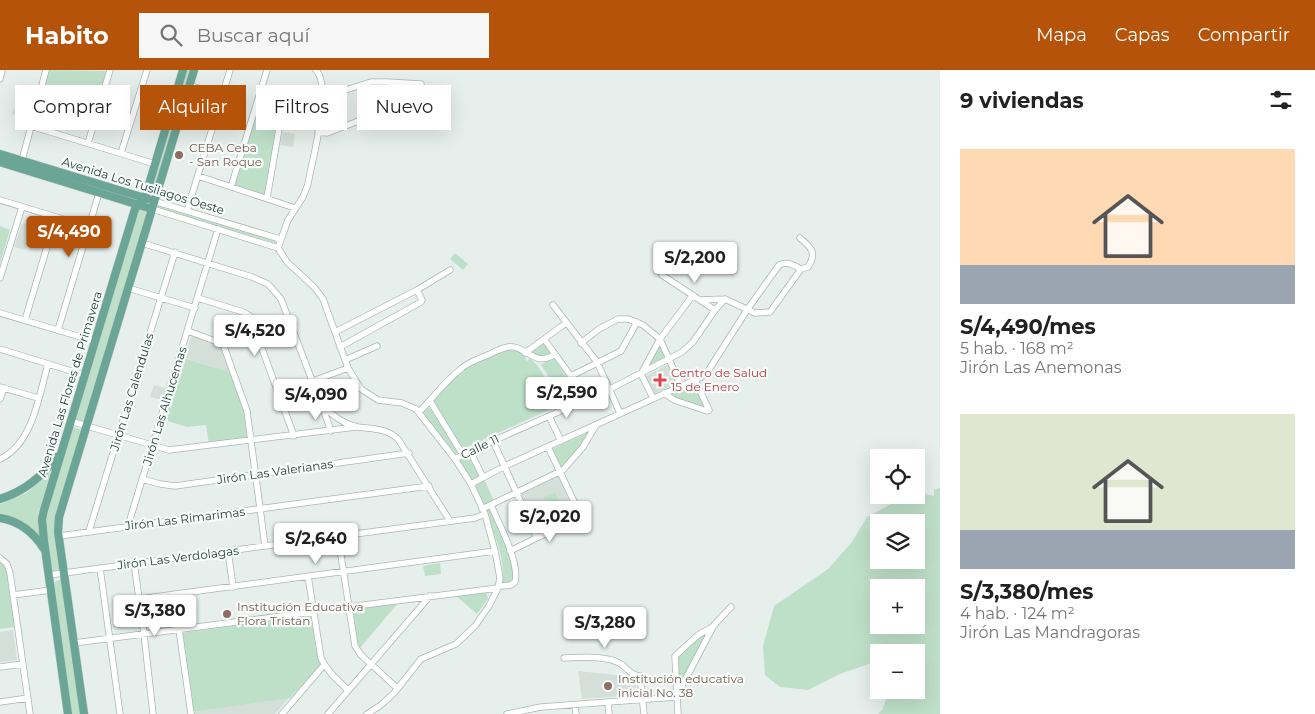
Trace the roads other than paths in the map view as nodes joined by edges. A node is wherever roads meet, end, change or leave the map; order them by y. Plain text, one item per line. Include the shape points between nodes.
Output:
1 (2, 70) edge
2 (46, 70) edge
3 (110, 70) edge
4 (147, 70) edge
5 (183, 70) edge
6 (194, 70) edge
7 (230, 70) edge
8 (267, 70) edge
9 (316, 70) edge
10 (0, 79) edge
11 (400, 83) junction
12 (421, 84) dead end
13 (42, 85) edge
14 (106, 85) edge
15 (189, 85) edge
16 (225, 85) edge
17 (262, 85) edge
18 (322, 85) edge
19 (347, 89) edge
20 (256, 106) edge
21 (30, 130) edge
22 (44, 130) edge
23 (92, 130) edge
24 (176, 130) edge
25 (212, 130) edge
26 (279, 130) edge
27 (318, 132) joint
28 (88, 143) junction
29 (121, 153) junction
30 (0, 154) edge
31 (0, 162) edge
32 (21, 164) junction
33 (155, 164) junction
34 (198, 176) junction
35 (231, 187) junction
36 (100, 193) junction
37 (145, 198) junction
38 (267, 198) junction
39 (0, 200) edge
40 (139, 204) junction
41 (153, 205) junction
42 (22, 206) junction
43 (295, 208) junction
44 (187, 211) junction
45 (56, 217) junction
46 (89, 227) junction
47 (218, 229) junction
48 (800, 238) dead end
49 (280, 239) junction
50 (142, 243) junction
51 (278, 248) junction
52 (175, 252) junction
53 (208, 262) junction
54 (801, 269) junction
55 (450, 270) dead end
56 (662, 275) dead end
57 (0, 278) edge
58 (128, 288) junction
59 (417, 290) junction
60 (693, 295) junction
61 (161, 298) junction
62 (198, 298) junction
63 (725, 298) junction
64 (700, 300) junction
65 (553, 305) dead end
66 (195, 308) junction
67 (715, 310) junction
68 (747, 310) junction
69 (0, 313) edge
70 (25, 320) junction
71 (637, 322) junction
72 (566, 323) junction
73 (58, 330) junction
74 (188, 330) junction
75 (335, 332) junction
76 (544, 339) junction
77 (660, 339) junction
78 (94, 342) junction
79 (581, 342) junction
80 (377, 346) dead end
81 (340, 347) junction
82 (0, 349) edge
83 (525, 353) junction
84 (555, 354) junction
85 (668, 359) junction
86 (345, 360) junction
87 (597, 362) junction
88 (48, 364) junction
89 (348, 368) junction
90 (641, 374) junction
91 (84, 375) junction
92 (571, 376) junction
93 (695, 380) junction
94 (313, 381) junction
95 (680, 386) junction
96 (2, 388) edge
97 (610, 389) junction
98 (664, 394) junction
99 (38, 398) junction
100 (653, 398) junction
101 (0, 399) edge
102 (584, 400) junction
103 (430, 401) junction
104 (321, 404) junction
105 (419, 412) junction
106 (620, 413) junction
107 (548, 416) junction
108 (70, 421) junction
109 (86, 425) junction
110 (596, 425) junction
111 (358, 427) junction
112 (331, 431) junction
113 (119, 435) junction
114 (294, 436) junction
115 (251, 440) junction
116 (493, 441) junction
117 (561, 441) junction
118 (153, 445) junction
119 (548, 447) junction
120 (470, 451) junction
121 (60, 453) junction
122 (408, 453) junction
123 (463, 455) junction
124 (0, 459) edge
125 (455, 459) junction
126 (505, 466) junction
127 (560, 472) junction
128 (256, 474) junction
129 (483, 477) junction
130 (142, 479) junction
131 (471, 484) junction
132 (429, 486) junction
133 (518, 492) junction
134 (0, 499) edge
135 (492, 505) junction
136 (261, 509) junction
137 (484, 512) junction
138 (0, 518) edge
139 (450, 520) junction
140 (128, 526) junction
141 (90, 531) junction
142 (59, 536) junction
143 (338, 536) junction
144 (537, 538) junction
145 (265, 546) junction
146 (228, 551) junction
147 (495, 551) junction
148 (510, 551) junction
149 (46, 554) junction
150 (0, 558) edge
151 (134, 563) junction
152 (100, 568) junction
153 (343, 571) junction
154 (64, 573) junction
155 (49, 575) junction
156 (308, 576) junction
157 (233, 587) junction
158 (500, 587) junction
159 (52, 590) junction
160 (174, 594) junction
161 (13, 595) junction
162 (430, 596) junction
163 (139, 599) junction
164 (348, 607) junction
165 (731, 607) dead end
166 (313, 612) junction
167 (714, 626) junction
168 (179, 629) junction
169 (144, 634) junction
170 (109, 638) junction
171 (74, 643) junction
172 (564, 658) dead end
173 (370, 663) junction
174 (23, 664) junction
175 (324, 665) junction
176 (0, 667) edge
177 (397, 688) junction
178 (348, 690) junction
179 (676, 697) junction
180 (28, 698) junction
181 (643, 699) junction
182 (0, 702) edge
183 (608, 702) junction
184 (575, 704) junction
185 (542, 711) edge
186 (30, 714) edge
187 (68, 714) edge
188 (84, 714) edge
189 (120, 714) edge
190 (153, 714) edge
191 (191, 714) edge
192 (282, 714) edge
193 (328, 714) edge
194 (367, 714) edge
195 (507, 714) edge
196 (576, 714) edge
197 (609, 714) edge
198 (644, 714) edge
199 (678, 714) edge

1 - 10 street
2 - 13 street
3 - 14 street
4 - 29 street
5 - 33 main road, Avenida Las Flores de Primavera
6 - 15 main road
7 - 16 street
8 - 17 street
9 - 18 street
11 - 12 street
11 - 19 street via 371,82
11 - 27 street via 402,90 397,100 374,115 327,133
20 - 35 street
21 - 32 street
22 - 28 street
23 - 28 street
24 - 41 main road
25 - 34 street
26 - 38 street
27 - 43 street via 308,184
28 - 29 street
29 - 33 street
30 - 32 main road, Avenida Los Tusilagos Oeste
31 - 32 main road, Avenida Los Tusilagos Oeste
32 - 36 main road, Avenida Los Tusilagos Oeste
32 - 37 main road, Avenida Los Tusilagos Oeste
33 - 37 main road, Avenida Las Flores de Primavera
34 - 35 street
34 - 44 street
35 - 38 street
36 - 40 main road, Avenida Los Tusilagos Oeste
36 - 46 street
37 - 40 main road, Avenida Las Flores de Primavera
37 - 41 main road, Avenida Los Tusilagos Oeste
38 - 43 street
39 - 42 street
40 - 41 main road, Avenida Los Tusilagos Oeste
40 - 78 main road, Avenida Las Flores de Primavera
41 - 44 street, Avenida Los Tusilagos Oeste
41 - 47 street, Avenida Los Tusilagos Oeste
41 - 50 main road
42 - 45 street
42 - 57 street
43 - 49 street
44 - 49 street, Avenida Los Tusilagos Oeste
45 - 46 street
45 - 70 street
46 - 73 street
47 - 51 street, Avenida Los Tusilagos Oeste
47 - 53 street, Jirón Las Alhucemas
48 - 54 street via 811,248 813,256 808,267
49 - 51 street
50 - 52 street
50 - 58 main road
51 - 75 street via 287,262 319,293
52 - 53 street
52 - 61 street, Jirón Las Calendulas
53 - 62 street, Jirón Las Alhucemas
53 - 94 street via 261,280 278,294
54 - 68 street via 770,312
54 - 68 street via 789,263 779,265
55 - 59 street
56 - 60 street
58 - 61 street
58 - 109 main road
59 - 75 street
59 - 81 street via 421,302
60 - 64 street
60 - 77 street
61 - 66 street
61 - 113 street, Jirón Las Calendulas
62 - 66 street, Jirón Las Alhucemas
62 - 114 street via 250,316
63 - 64 street
63 - 67 street, Calle 11
63 - 68 street
64 - 67 street
65 - 72 street
66 - 74 street, Jirón Las Alhucemas
67 - 85 street, Calle 11 via 687,349
68 - 93 street via 708,371
69 - 70 street
70 - 73 street
71 - 77 street
71 - 79 street via 613,320
71 - 87 street via 621,351
72 - 76 street
72 - 79 street
73 - 78 street
74 - 115 street via 225,347 247,411
74 - 118 street, Jirón Las Alhucemas
75 - 81 street
76 - 83 street
76 - 84 street
77 - 85 street
77 - 90 street
78 - 91 main road, Avenida Las Flores de Primavera
79 - 87 street
80 - 86 street
81 - 86 street
82 - 88 street
83 - 84 street via 541,359
83 - 103 street via 510,346 471,362
84 - 92 street
85 - 90 street, Calle 11
85 - 95 street
86 - 89 street
87 - 92 street
87 - 97 street
88 - 91 street
88 - 99 street
89 - 94 street
89 - 105 street via 357,385 372,398 408,404
90 - 97 street, Calle 11
90 - 100 street
91 - 108 main road, Avenida Las Flores de Primavera
92 - 102 street
93 - 95 street
93 - 98 street via 707,411
94 - 104 street
95 - 98 street
96 - 99 street
96 - 101 street
97 - 102 street, Calle 11
97 - 106 street
98 - 100 street
99 - 124 street via 23,439
100 - 106 street
102 - 107 street, Calle 11
103 - 105 street
103 - 123 street
104 - 111 street via 339,420
104 - 112 street
105 - 125 street
106 - 110 street
107 - 116 street, Calle 11
107 - 117 street
108 - 109 street
108 - 121 main road, Avenida Las Flores de Primavera
109 - 113 street
109 - 142 main road via 60,511
110 - 117 street
110 - 127 street via 583,447
111 - 112 street
111 - 122 street via 393,434
112 - 114 street
113 - 118 street
113 - 141 street, Jirón Las Calendulas
114 - 115 street
115 - 118 street via 170,450
115 - 128 street
116 - 120 street, Calle 11
116 - 126 street
117 - 119 street
118 - 130 street, Jirón Las Alhucemas
119 - 126 street
119 - 127 street
120 - 123 street, Calle 11
120 - 129 street
121 - 134 main road via 34,483
121 - 149 main road, Avenida Las Flores de Primavera via 42,519
122 - 128 street, Jirón Las Valerianas
122 - 132 street
123 - 125 street, Calle 11
125 - 131 street
126 - 129 street
126 - 133 street
127 - 133 street, Jirón Las Verdolagas
127 - 144 street via 581,516
128 - 130 street, Jirón Las Valerianas via 175,486
128 - 136 street
129 - 131 street
130 - 140 street, Jirón Las Alhucemas
131 - 137 street
132 - 136 street, Jirón Las Rimarimas
132 - 139 street
133 - 135 street, Jirón Las Verdolagas
133 - 144 street
135 - 137 street, Jirón Las Verdolagas
135 - 148 street
136 - 140 street, Jirón Las Rimarimas
136 - 145 street
137 - 139 street, Jirón Las Verdolagas via 475,518
137 - 147 street
138 - 149 main road via 25,528
139 - 143 street, Jirón Las Verdolagas
140 - 141 street, Jirón Las Rimarimas
141 - 142 street, Jirón Las Rimarimas
142 - 154 main road
143 - 145 street, Jirón Las Verdolagas
143 - 153 street
144 - 148 street
145 - 146 street, Jirón Las Verdolagas
146 - 151 street, Jirón Las Verdolagas
146 - 157 street
147 - 153 street
147 - 158 street
148 - 158 street via 516,579 512,584
149 - 155 main road, Avenida Las Flores de Primavera
150 - 161 street via 8,568
151 - 152 street, Jirón Las Verdolagas
151 - 163 street
152 - 154 street, Jirón Las Verdolagas
152 - 170 street
153 - 156 street
153 - 164 street
154 - 155 street, Jirón Las Verdolagas
154 - 171 main road
155 - 159 main road, Avenida Las Flores de Primavera
156 - 157 street
156 - 166 street
157 - 160 street
158 - 162 street
158 - 177 street via 470,632 456,644 420,659
159 - 161 street
159 - 187 main road, Avenida Las Flores de Primavera
160 - 163 street
160 - 168 street
161 - 174 street
162 - 164 street
162 - 173 street
163 - 169 street
164 - 173 street via 355,646
165 - 167 street
166 - 168 street
166 - 175 street
167 - 179 street
167 - 179 street via 698,635 675,656
168 - 169 street
168 - 191 street
169 - 170 street
169 - 190 street
170 - 171 street
170 - 189 street
171 - 188 main road
172 - 181 street via 615,660 630,674 640,676
173 - 177 street
173 - 178 street
174 - 176 street
174 - 180 street
175 - 178 street
175 - 192 street
177 - 194 street via 387,700
178 - 193 street
179 - 181 street
179 - 199 street
180 - 182 street
180 - 186 street
181 - 183 street
181 - 198 street
183 - 184 street
183 - 197 street
184 - 185 street
184 - 196 street
185 - 195 street

